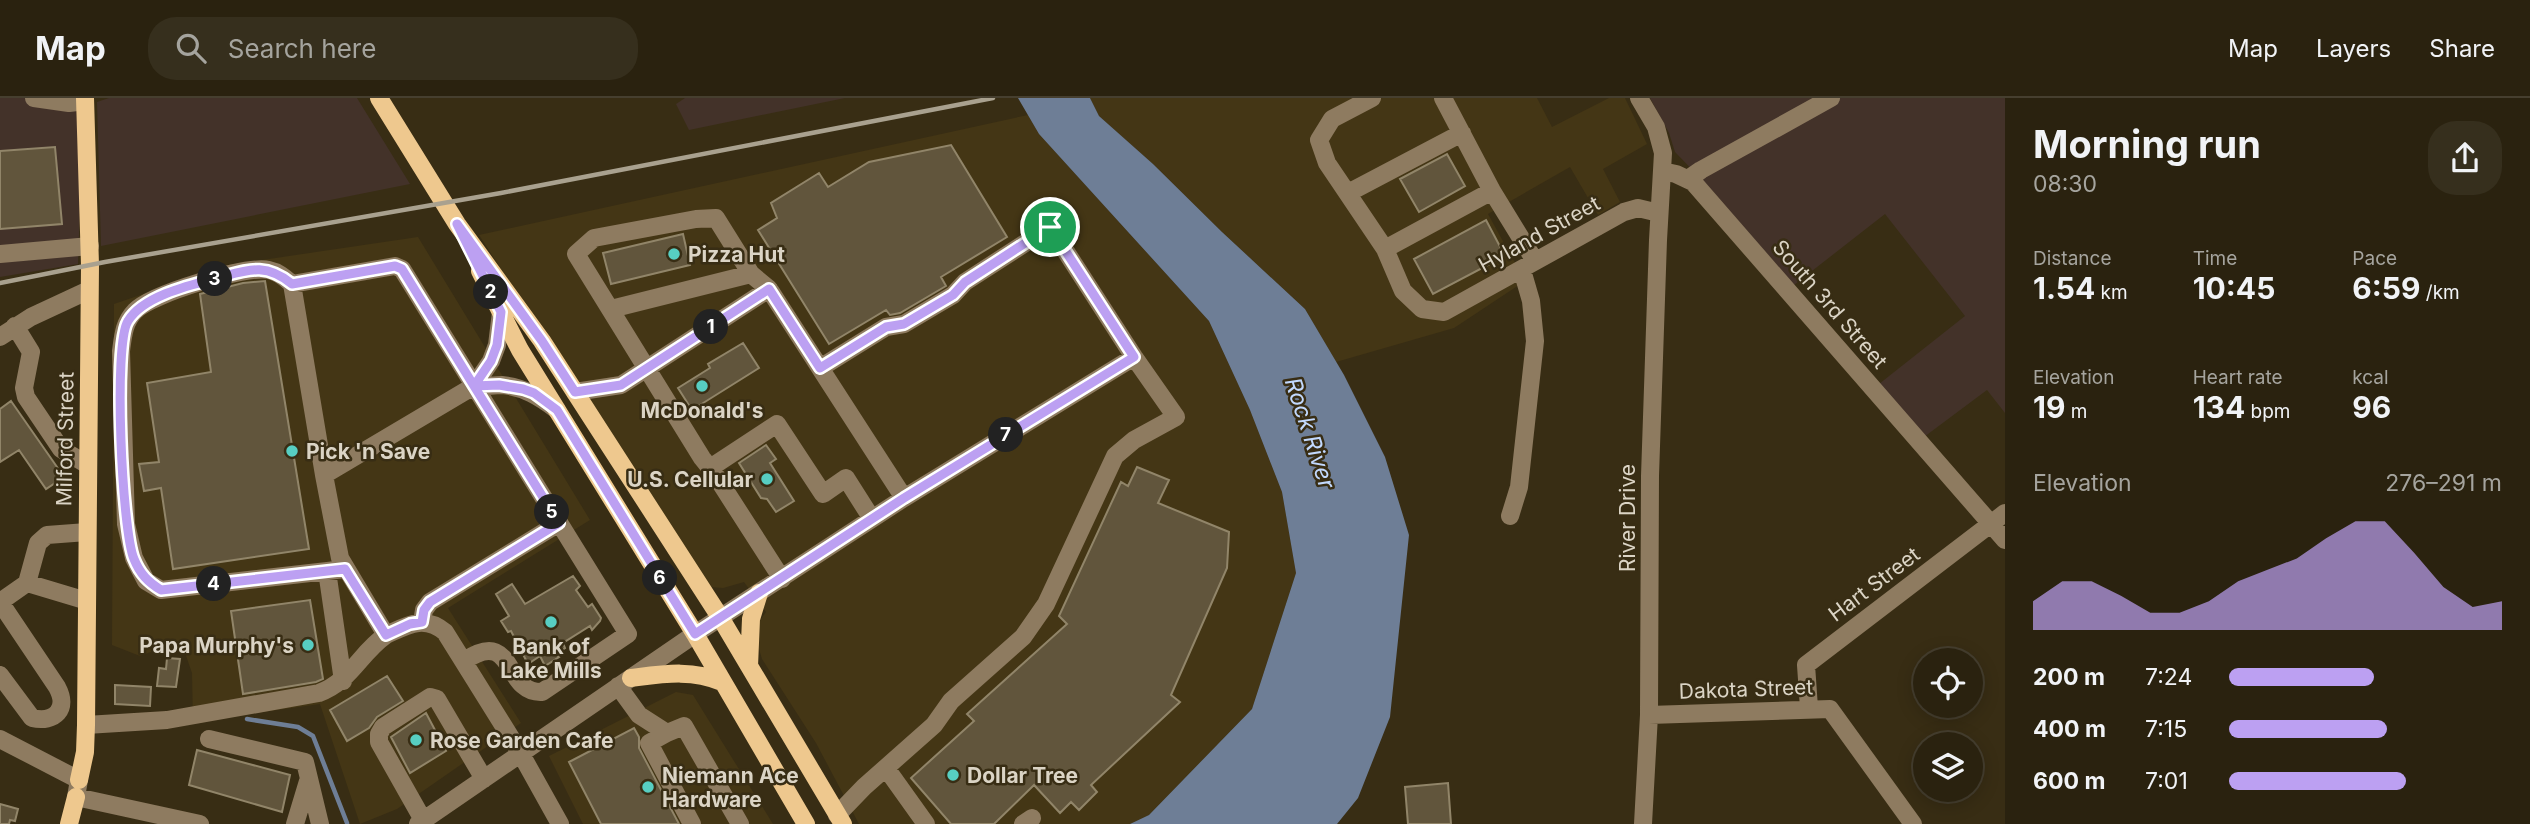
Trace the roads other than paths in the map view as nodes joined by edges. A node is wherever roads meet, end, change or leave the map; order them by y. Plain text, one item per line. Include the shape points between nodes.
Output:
1 (34, 98) edge
2 (379, 98) edge
3 (1372, 98) edge
4 (1443, 98) edge
5 (1639, 98) edge
6 (1831, 98) edge
7 (85, 100) edge
8 (1462, 133) junction
9 (1662, 171) junction
10 (1688, 179) junction
11 (1492, 191) junction
12 (1348, 193) junction
13 (1659, 212) junction
14 (457, 224) junction
15 (90, 246) junction
16 (1385, 249) junction
17 (0, 254) edge
18 (1529, 266) junction
19 (751, 274) junction
20 (292, 284) junction
21 (769, 289) junction
22 (89, 290) junction
23 (611, 309) junction
24 (501, 312) junction
25 (15, 326) junction
26 (0, 337) edge
27 (1134, 357) junction
28 (820, 368) junction
29 (649, 369) junction
30 (474, 386) junction
31 (575, 392) junction
32 (557, 410) junction
33 (88, 465) junction
34 (710, 468) junction
35 (324, 475) junction
36 (904, 498) junction
37 (1510, 516) dead end
38 (1998, 518) edge
39 (872, 519) junction
40 (559, 523) junction
41 (87, 532) junction
42 (2005, 540) edge
43 (345, 569) junction
44 (327, 571) junction
45 (782, 579) junction
46 (27, 583) junction
47 (759, 593) junction
48 (87, 601) junction
49 (0, 602) edge
50 (720, 617) junction
51 (422, 622) junction
52 (695, 634) junction
53 (386, 635) junction
54 (464, 661) junction
55 (749, 666) junction
56 (0, 675) edge
57 (343, 681) junction
58 (625, 682) junction
59 (722, 682) junction
60 (1809, 708) junction
61 (1649, 715) junction
62 (86, 725) junction
63 (676, 729) junction
64 (0, 739) edge
65 (209, 739) dead end
66 (521, 754) junction
67 (886, 768) junction
68 (309, 778) junction
69 (484, 779) junction
70 (77, 789) junction
71 (840, 819) edge
72 (421, 822) edge
73 (69, 824) edge
74 (200, 824) edge
75 (295, 824) edge
76 (320, 824) edge
77 (561, 824) edge
78 (692, 824) edge
79 (740, 824) edge
80 (806, 824) edge
81 (926, 824) edge
82 (1643, 824) edge
83 (1913, 824) edge

1 - 7 street via 69,103
2 - 14 main road
3 - 12 street via 1332,119 1319,141 1327,163
4 - 8 street
5 - 9 street via 1656,127
6 - 10 street
7 - 15 main road, Milford Street
8 - 11 street
8 - 12 street
9 - 10 street
9 - 13 street, River Drive
10 - 38 street, South 3rd Street
11 - 16 street
11 - 18 street
12 - 16 street
13 - 18 street, Hyland Street via 1638,208 1624,212
13 - 61 street, River Drive via 1650,476
14 - 24 main road
14 - 31 main road
15 - 17 street
15 - 22 main road, Milford Street
16 - 18 street, Hyland Street via 1403,290 1422,309 1444,312
18 - 37 street via 1535,341 1519,487
19 - 21 street
19 - 23 street
19 - 23 street via 716,218 593,238 576,254
20 - 30 street via 395,266 402,269
20 - 35 street
20 - 44 street via 267,269 247,270 188,286 136,309 126,324 121,351 126,524 134,558 146,582 161,590
21 - 28 street
21 - 29 street
22 - 25 street
22 - 33 main road, Milford Street
23 - 29 street
24 - 30 street via 497,345
24 - 32 main road
25 - 26 street
25 - 33 street via 31,352 26,397 61,449
27 - 28 street via 1050,227 965,282 953,295 904,324 886,327
27 - 36 street
27 - 67 street via 1176,417 1115,456 1046,604 1023,637 951,701 934,725
28 - 36 street
29 - 31 street via 621,385
29 - 34 street
30 - 32 street via 523,389
30 - 35 street
30 - 40 street
31 - 50 main road
32 - 52 main road
33 - 41 main road, Milford Street
34 - 39 street via 778,424 823,494 846,478
34 - 45 street
35 - 43 street
36 - 39 street
38 - 42 street, South 3rd Street
38 - 60 street, Hart Street via 1806,665
39 - 45 street
40 - 51 street via 430,602
40 - 54 street via 628,634 542,692 526,688 503,656 493,651 477,652
41 - 46 street via 43,538
41 - 48 main road, Milford Street
43 - 44 street
43 - 53 street
44 - 57 street
45 - 47 street
46 - 48 street
46 - 49 street
47 - 50 street
47 - 55 main road via 751,619
48 - 62 main road, Milford Street
49 - 56 street via 57,687 62,706 44,721 32,718
50 - 52 street
50 - 55 main road
51 - 53 street
51 - 54 street via 445,632
52 - 58 street
52 - 59 main road
53 - 57 street
54 - 66 street
55 - 71 main road
57 - 62 street via 319,693 167,720
58 - 59 main road via 680,673
58 - 63 street via 639,715
58 - 66 street
59 - 80 main road
60 - 61 street, Dakota Street
60 - 83 street, Dakota Street via 1830,709
61 - 82 street, River Drive
62 - 70 main road, Milford Street
63 - 78 street via 649,743
63 - 79 street
64 - 70 street
65 - 68 street via 305,762
66 - 69 street
66 - 77 street
67 - 71 street
67 - 81 street
68 - 75 street
68 - 76 street
69 - 72 street
69 - 72 street via 437,699 430,697 383,726 379,742
70 - 73 main road, Milford Street
70 - 74 street

